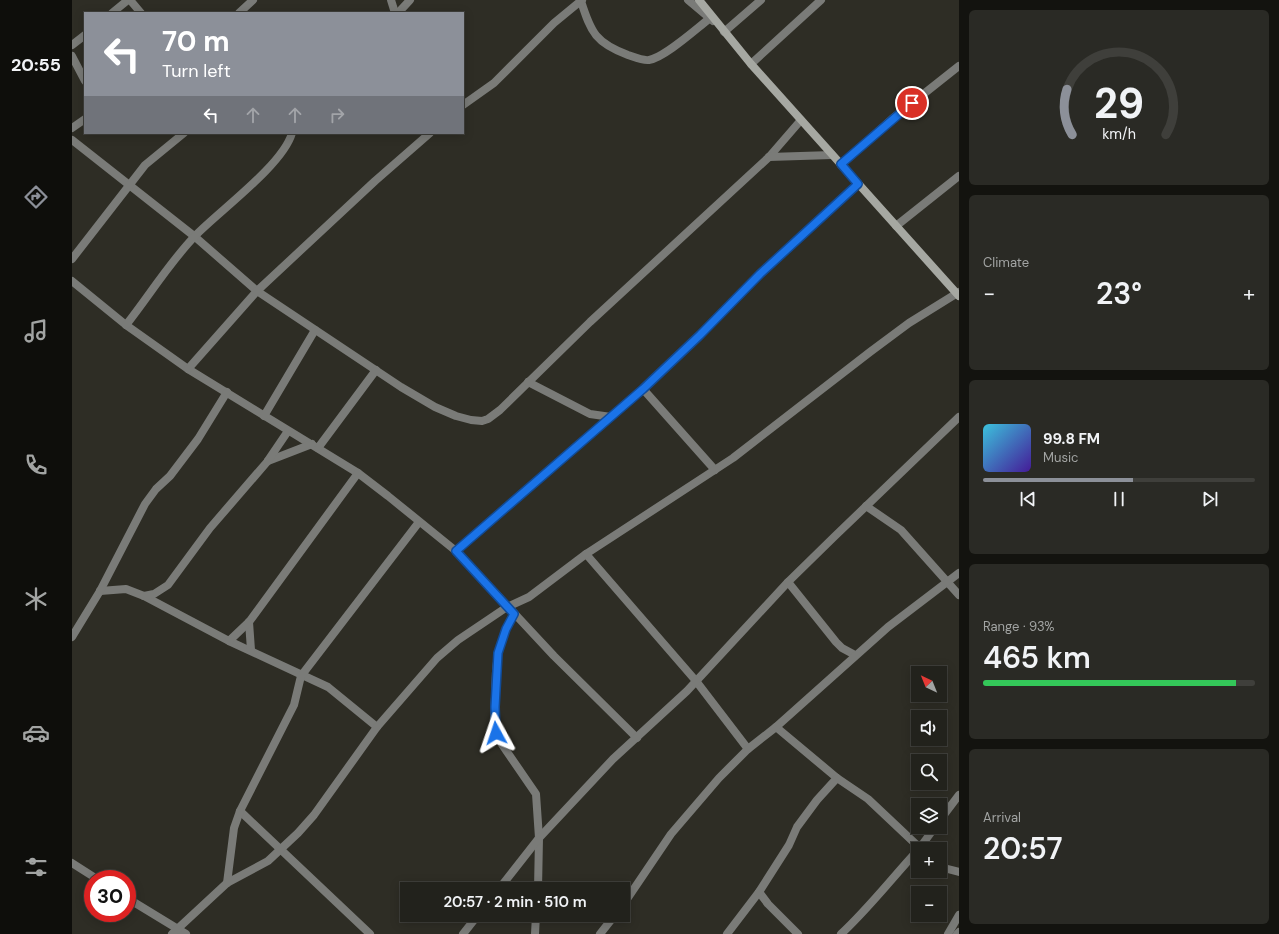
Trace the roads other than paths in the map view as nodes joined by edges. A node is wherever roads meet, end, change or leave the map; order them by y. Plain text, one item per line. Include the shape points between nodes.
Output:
1 (129, 0) edge
2 (253, 0) edge
3 (390, 0) edge
4 (410, 0) edge
5 (582, 0) edge
6 (688, 0) edge
7 (700, 0) edge
8 (761, 0) edge
9 (821, 0) edge
10 (113, 12) edge
11 (140, 12) edge
12 (240, 12) edge
13 (395, 12) edge
14 (399, 12) edge
15 (709, 19) junction
16 (722, 29) junction
17 (84, 36) edge
18 (72, 45) edge
19 (72, 56) edge
20 (751, 64) junction
21 (959, 66) edge
22 (84, 79) edge
23 (464, 104) edge
24 (84, 120) edge
25 (801, 120) junction
26 (72, 128) edge
27 (183, 134) edge
28 (291, 134) edge
29 (429, 134) edge
30 (72, 140) edge
31 (832, 155) junction
32 (769, 157) junction
33 (841, 164) junction
34 (959, 176) edge
35 (858, 184) junction
36 (128, 185) junction
37 (896, 226) junction
38 (194, 236) junction
39 (72, 259) edge
40 (72, 281) edge
41 (257, 291) junction
42 (958, 294) edge
43 (126, 325) junction
44 (315, 330) junction
45 (188, 368) junction
46 (376, 370) junction
47 (528, 382) junction
48 (643, 389) junction
49 (227, 392) junction
50 (264, 416) junction
51 (611, 417) junction
52 (959, 417) edge
53 (288, 431) junction
54 (315, 446) junction
55 (267, 462) junction
56 (715, 470) junction
57 (358, 473) junction
58 (866, 506) junction
59 (420, 522) junction
60 (456, 551) junction
61 (586, 554) junction
62 (959, 573) edge
63 (788, 582) junction
64 (947, 582) junction
65 (100, 591) junction
66 (959, 595) edge
67 (144, 596) junction
68 (508, 607) junction
69 (514, 614) junction
70 (249, 622) junction
71 (72, 637) edge
72 (229, 641) junction
73 (251, 650) junction
74 (856, 655) junction
75 (301, 676) junction
76 (696, 681) junction
77 (377, 727) junction
78 (776, 727) junction
79 (637, 738) junction
80 (748, 749) junction
81 (837, 778) junction
82 (959, 794) edge
83 (947, 810) edge
84 (240, 811) junction
85 (539, 838) junction
86 (912, 842) edge
87 (282, 850) junction
88 (911, 857) edge
89 (72, 863) edge
90 (947, 869) edge
91 (84, 871) edge
92 (959, 872) edge
93 (504, 882) edge
94 (538, 882) edge
95 (227, 883) junction
96 (759, 892) junction
97 (630, 895) edge
98 (136, 903) edge
99 (959, 915) edge
100 (167, 921) junction
101 (472, 922) edge
102 (536, 922) edge
103 (609, 922) edge
104 (175, 931) edge
105 (168, 934) edge
106 (186, 934) edge
107 (370, 934) edge
108 (463, 934) edge
109 (535, 934) edge
110 (600, 934) edge
111 (727, 934) edge
112 (798, 934) edge
113 (841, 934) edge
114 (948, 934) edge

1 - 10 street
1 - 11 street
2 - 12 street
3 - 13 street
4 - 14 street
5 - 15 street via 592,30 601,41 615,50 648,61 672,48
5 - 23 street via 494,83
6 - 15 street
7 - 16 street
8 - 16 street
9 - 20 street
15 - 16 street
16 - 20 street
17 - 18 street
19 - 22 street
20 - 25 street
21 - 33 street via 898,114
24 - 26 street
25 - 31 street
25 - 32 street
27 - 36 street via 145,165
28 - 38 street via 282,152 262,174
29 - 41 street
30 - 36 street
31 - 32 street
31 - 33 street
32 - 47 street
33 - 35 street
34 - 37 street
35 - 37 street
35 - 48 street via 760,274
36 - 38 street
36 - 39 street
37 - 42 street
38 - 41 street
38 - 43 street
40 - 43 street
41 - 44 street
41 - 45 street
42 - 56 street via 898,331
43 - 45 street
44 - 46 street
44 - 50 street
45 - 49 street
46 - 47 street via 435,407 456,416 482,421 500,410
46 - 54 street
47 - 51 street via 590,414
48 - 51 street
48 - 56 street
49 - 50 street
49 - 65 street via 198,439 170,476 144,504
50 - 53 street
51 - 60 street
52 - 58 street
53 - 54 street
53 - 55 street
54 - 55 street
54 - 57 street
55 - 67 street via 210,528 168,585 154,594
56 - 61 street
57 - 59 street
57 - 70 street
58 - 63 street
58 - 64 street via 901,530
59 - 60 street
59 - 75 street
60 - 68 street
61 - 68 street via 529,597
61 - 76 street
62 - 64 street
63 - 74 street via 836,642
63 - 76 street
64 - 66 street
64 - 74 street
65 - 67 street via 126,589
65 - 71 street
67 - 72 street
68 - 69 street
68 - 77 street via 475,627 437,658
69 - 79 street
69 - 85 street via 498,653 494,723 501,743 536,794
70 - 72 street
70 - 73 street
72 - 73 street
73 - 75 street
74 - 78 street
75 - 77 street via 316,681 340,695
75 - 84 street via 294,705
76 - 79 street
76 - 80 street
77 - 87 street via 314,815
78 - 80 street
78 - 81 street
79 - 85 street via 613,759
80 - 97 street via 671,834
81 - 86 street via 868,799
81 - 96 street via 816,800 797,827 789,846
82 - 83 street
84 - 87 street
84 - 95 street via 234,828
85 - 93 street
85 - 94 street
87 - 95 street via 268,861
87 - 107 street
88 - 113 street via 873,903
89 - 91 street
90 - 92 street
95 - 104 street
96 - 111 street
96 - 112 street
98 - 100 street
99 - 114 street
100 - 104 street
100 - 105 street
101 - 108 street
102 - 109 street
103 - 110 street
104 - 106 street

